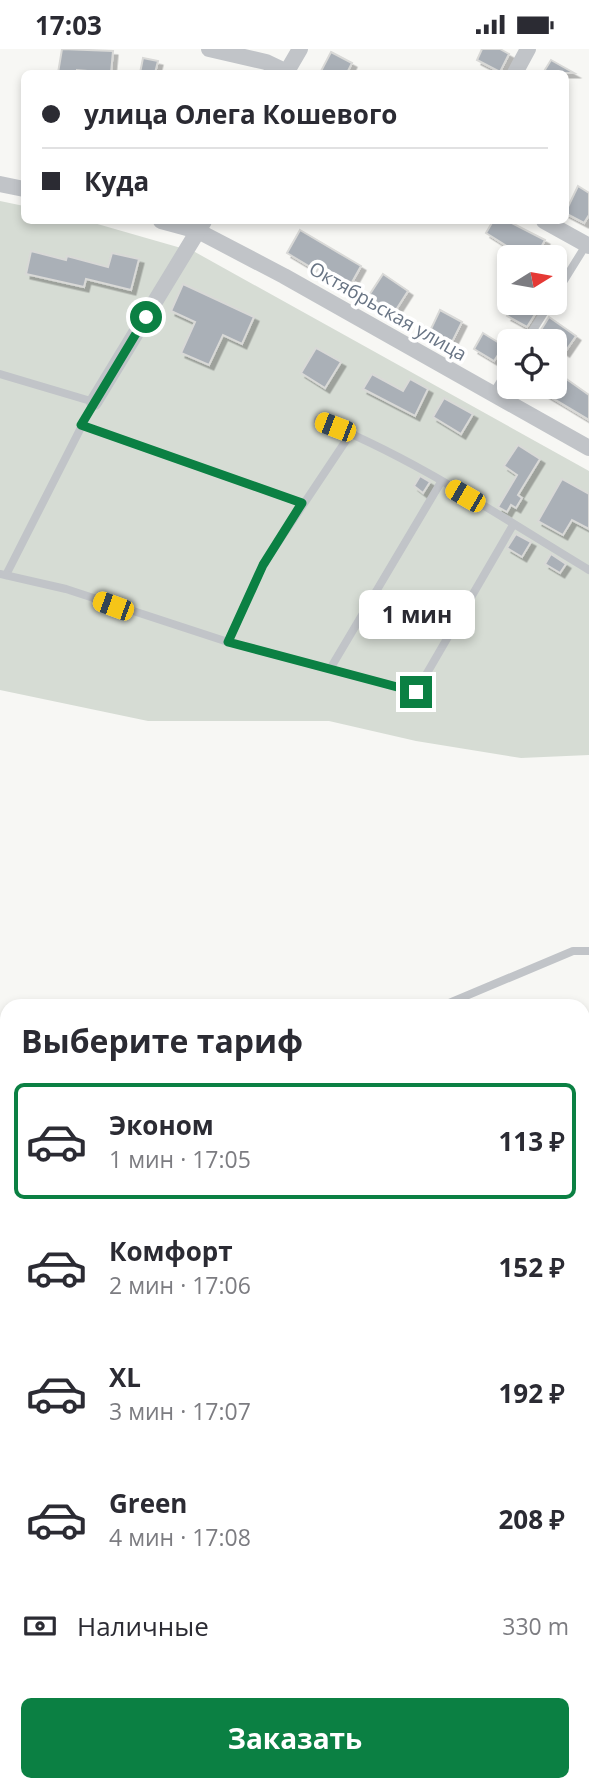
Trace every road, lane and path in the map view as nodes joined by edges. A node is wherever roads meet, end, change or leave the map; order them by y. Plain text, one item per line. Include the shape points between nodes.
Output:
1 (209, 49) edge
2 (300, 49) edge
3 (528, 49) edge
4 (281, 70) edge
5 (289, 70) edge
6 (516, 70) edge
7 (0, 184) edge
8 (21, 188) edge
9 (550, 224) edge
10 (201, 226) edge
11 (588, 245) edge
12 (567, 277) edge
13 (0, 374) edge
14 (497, 387) edge
15 (492, 395) junction
16 (94, 402) junction
17 (318, 420) dead end
18 (81, 425) junction
19 (351, 433) junction
20 (589, 448) edge
21 (441, 482) junction
22 (302, 503) junction
23 (513, 525) junction
24 (589, 569) edge
25 (3, 575) edge
26 (228, 642) junction
27 (330, 670) junction
28 (589, 951) edge
29 (459, 999) edge

1 - 4 street
2 - 5 street
3 - 6 street
7 - 8 street
9 - 11 street
10 - 15 street, Октябрьская улица
10 - 16 street
11 - 12 lane
13 - 16 lane
14 - 15 lane
15 - 20 street, Октябрьская улица
16 - 18 lane
17 - 19 lane
18 - 22 lane
18 - 25 lane
19 - 21 lane
19 - 22 lane
21 - 23 lane
21 - 27 lane
22 - 26 lane via 263,565
23 - 24 lane
23 - 27 lane via 416,692
25 - 26 lane via 66,589
26 - 27 lane
28 - 29 lane via 573,951

